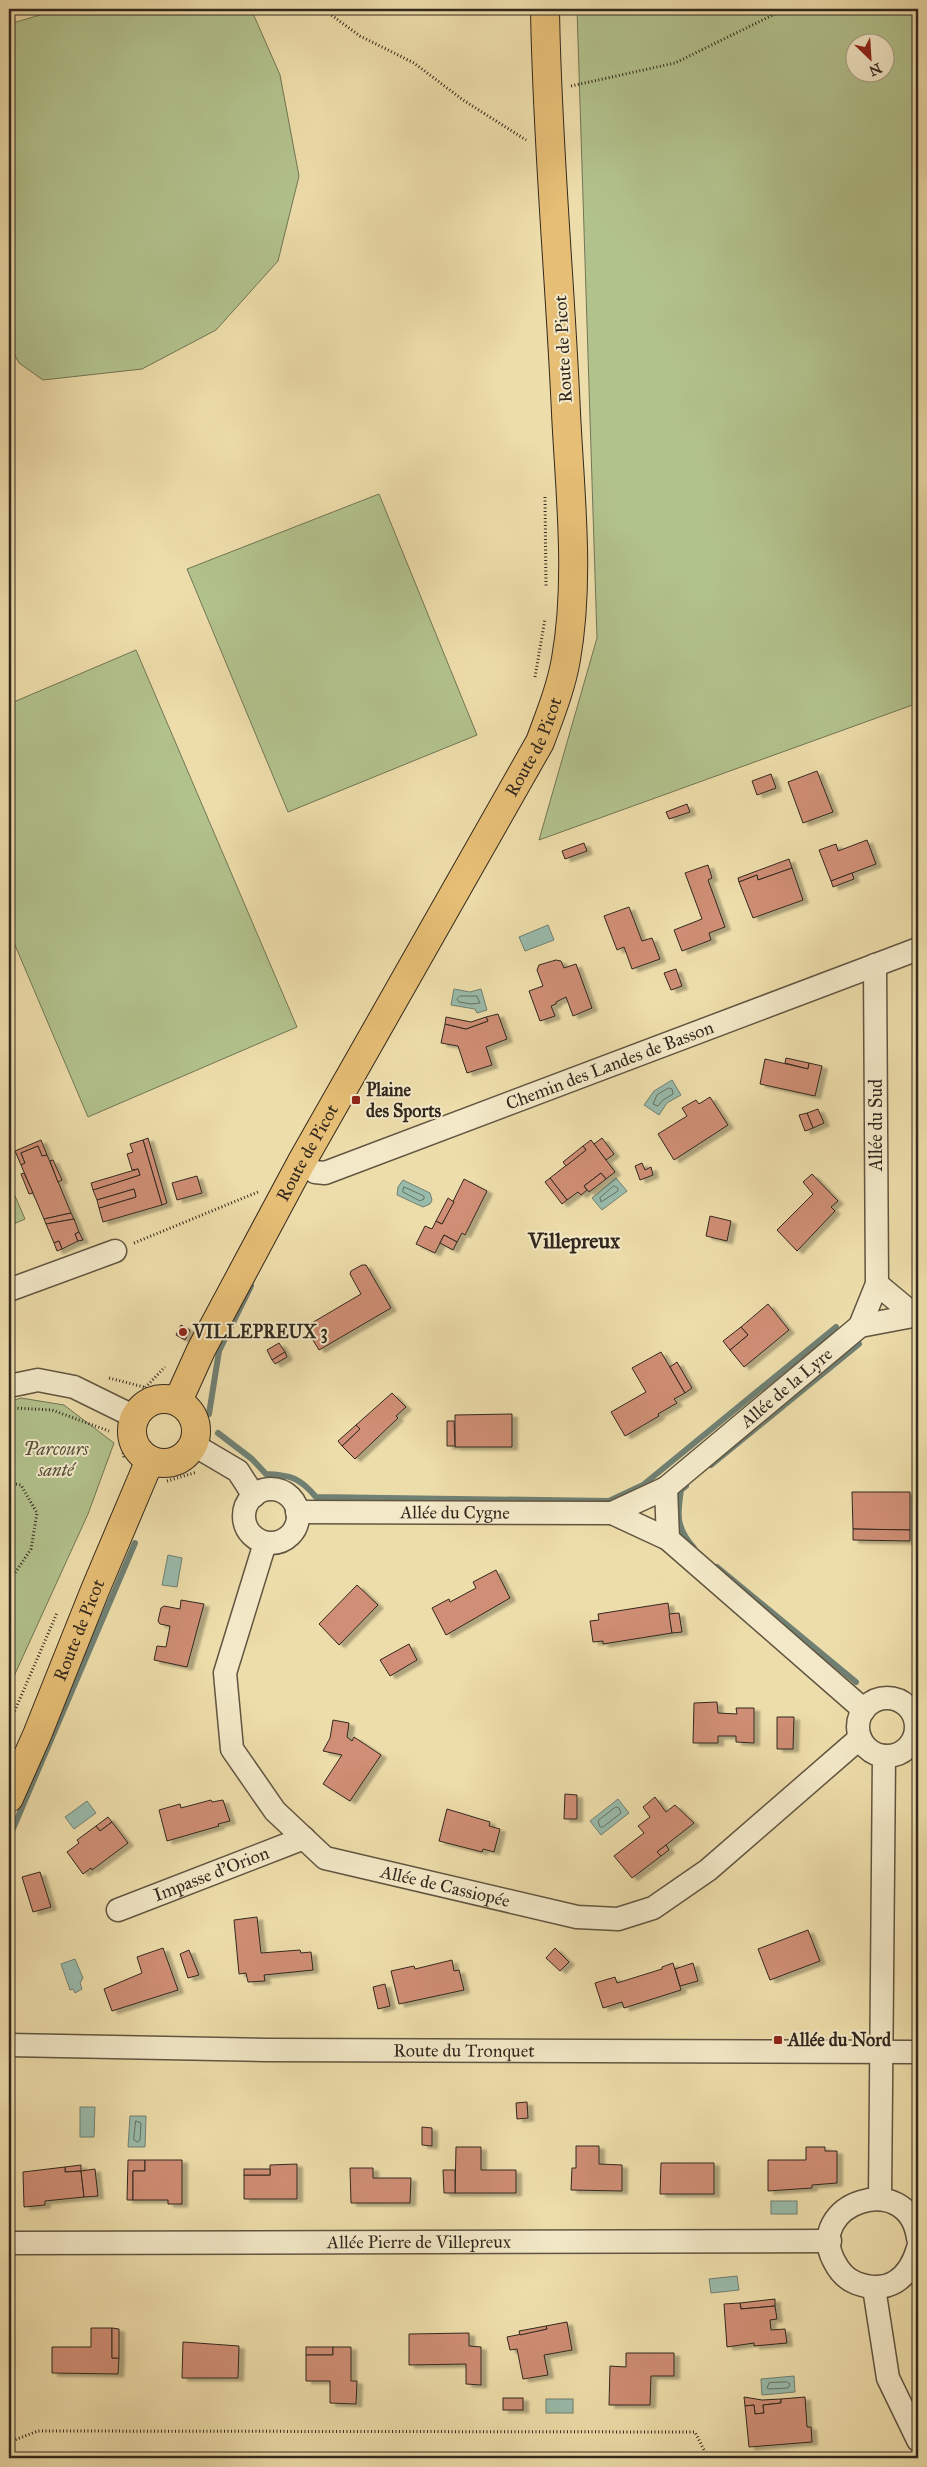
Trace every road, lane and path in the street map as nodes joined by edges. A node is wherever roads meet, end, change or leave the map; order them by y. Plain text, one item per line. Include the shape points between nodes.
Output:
1 (323, 9) edge
2 (545, 9) edge
3 (785, 9) edge
4 (546, 92) junction
5 (531, 134) dead end
6 (544, 495) dead end
7 (547, 598) dead end
8 (545, 616) dead end
9 (533, 687) dead end
10 (918, 949) edge
11 (876, 965) junction
12 (302, 1163) junction
13 (261, 1198) dead end
14 (115, 1250) joint
15 (877, 1284) junction
16 (9, 1290) edge
17 (916, 1315) edge
18 (860, 1326) junction
19 (167, 1365) dead end
20 (9, 1386) edge
21 (145, 1388) dead end
22 (178, 1401) junction
23 (9, 1406) edge
24 (127, 1426) junction
25 (194, 1445) junction
26 (146, 1467) junction
27 (205, 1478) dead end
28 (9, 1483) edge
29 (666, 1488) junction
30 (254, 1496) junction
31 (231, 1504) dead end
32 (297, 1512) junction
33 (612, 1513) junction
34 (245, 1525) junction
35 (668, 1540) junction
36 (265, 1543) junction
37 (9, 1582) edge
38 (864, 1710) junction
39 (860, 1738) junction
40 (914, 1751) edge
41 (884, 1756) junction
42 (9, 1798) edge
43 (304, 1838) junction
44 (118, 1910) dead end
45 (9, 2045) edge
46 (880, 2052) junction
47 (918, 2052) edge
48 (880, 2198) junction
49 (918, 2238) edge
50 (830, 2241) junction
51 (9, 2243) edge
52 (918, 2248) edge
53 (874, 2288) junction
54 (918, 2440) edge
55 (9, 2442) edge
56 (708, 2458) edge

1 - 5 path via 360,36 414,63 463,100 532,144
2 - 4 main road, Route de Picot
3 - 4 path via 675,63
4 - 12 main road, Route de Picot via 562,317 571,512 572,583 566,659 540,742
6 - 7 path
8 - 9 path
10 - 11 street, Chemin des Landes de Basson
11 - 12 street, Chemin des Landes de Basson via 325,1173 316,1172
11 - 15 street, Allée du Sud
12 - 22 main road, Route de Picot via 201,1350
13 - 14 path via 266,1189
14 - 16 street
15 - 17 street
15 - 18 street, Allée du Sud
17 - 18 street, Allée de la Lyre
18 - 29 street, Allée de la Lyre
19 - 21 path
20 - 24 street via 38,1380 74,1387
22 - 24 main road via 148,1402
22 - 25 main road via 186,1407 196,1425
23 - 24 path via 52,1410
24 - 26 main road
25 - 26 main road via 175,1461
25 - 30 street via 238,1470
26 - 27 path via 165,1482 197,1472
26 - 42 main road, Route de Picot via 38,1735
28 - 37 path via 21,1485 37,1513 31,1549
29 - 33 street, Allée de la Lyre
29 - 35 street
30 - 32 street via 276,1490 290,1498
30 - 34 street via 245,1509
31 - 34 path
32 - 33 street, Allée du Cygne
32 - 36 street via 298,1520 290,1536 282,1541
33 - 35 street
34 - 36 street via 250,1533
35 - 38 street
36 - 43 street, Allée de Cassiopée via 224,1672 232,1749 275,1811
38 - 39 street via 858,1727
38 - 40 street via 880,1699 888,1698 904,1704 915,1721
39 - 41 street via 870,1751
39 - 43 street, Allée de Cassiopée via 708,1870 653,1908 618,1919 577,1917 325,1858
40 - 41 street
41 - 46 street
43 - 44 street, Impasse d'Orion
45 - 46 street, Route du Tronquet via 275,2050
46 - 47 street, Route du Tronquet
46 - 48 street
48 - 49 street via 898,2205 910,2215
48 - 50 street via 850,2205 839,2216
50 - 51 street, Allée Pierre de Villepreux
50 - 53 street via 832,2256 839,2270 850,2281
52 - 53 street via 913,2265 903,2277 890,2285
53 - 54 street via 888,2378
55 - 56 path via 38,2431 695,2432

